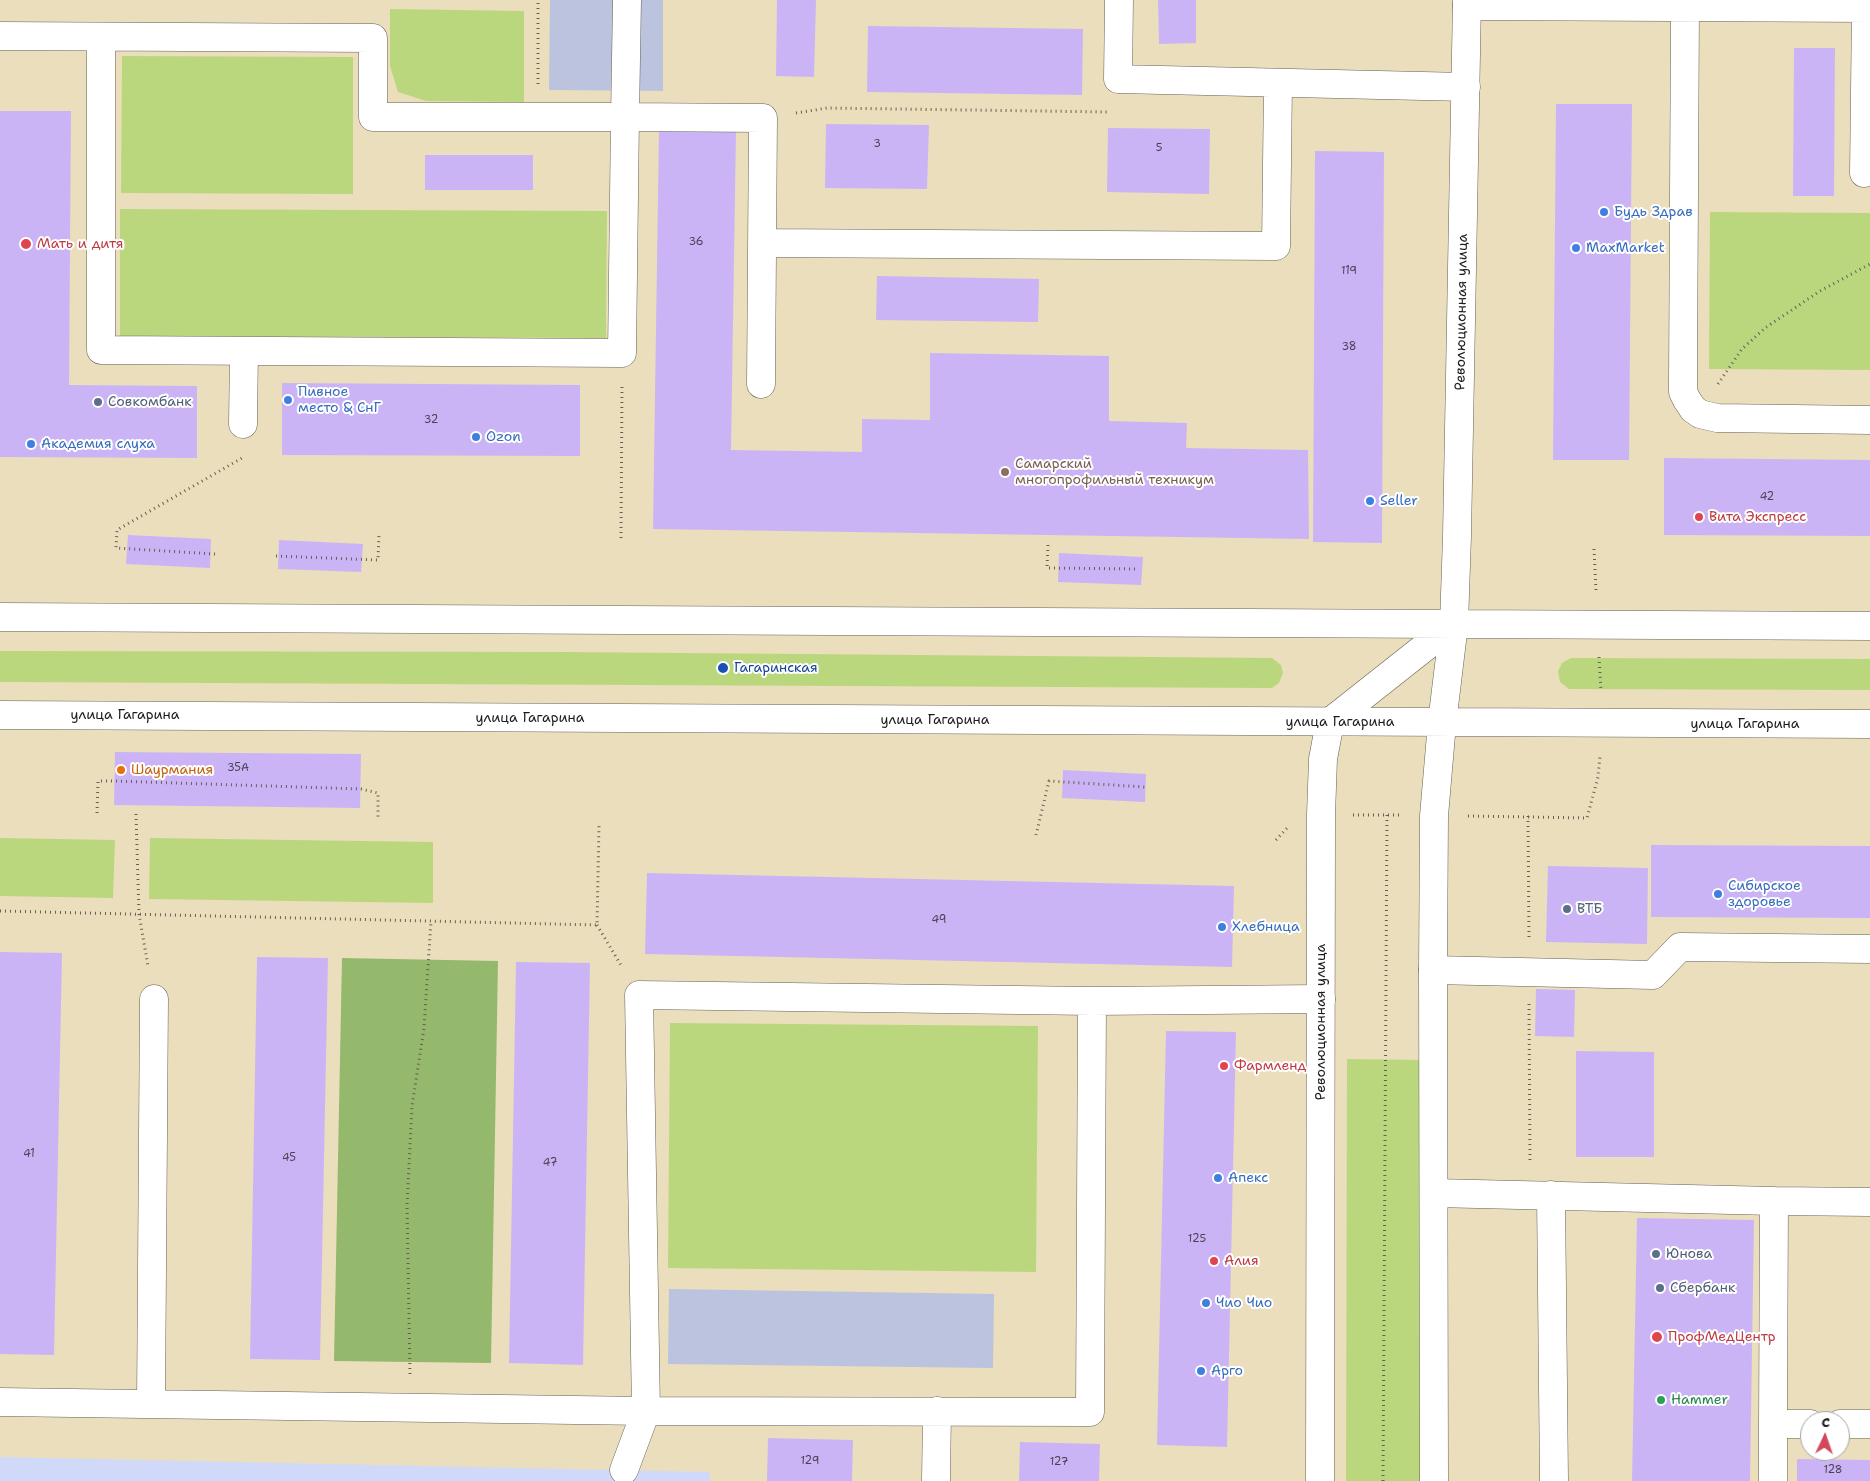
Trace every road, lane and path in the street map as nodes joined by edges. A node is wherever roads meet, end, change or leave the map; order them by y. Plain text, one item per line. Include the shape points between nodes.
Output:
1 (538, 0) edge
2 (627, 0) edge
3 (1119, 0) edge
4 (1467, 3) edge
5 (1685, 7) junction
6 (1868, 8) edge
7 (0, 36) edge
8 (101, 36) junction
9 (1278, 83) junction
10 (1466, 88) junction
11 (1113, 112) dead end
12 (538, 117) junction
13 (626, 117) junction
14 (763, 118) junction
15 (1864, 173) dead end
16 (762, 243) junction
17 (1870, 264) edge
18 (244, 351) junction
19 (622, 353) junction
20 (761, 384) dead end
21 (1693, 409) junction
22 (1870, 420) edge
23 (243, 424) joint
24 (378, 534) dead end
25 (621, 538) dead end
26 (1048, 545) dead end
27 (1594, 549) dead end
28 (215, 554) dead end
29 (276, 556) dead end
30 (1139, 569) dead end
31 (0, 617) edge
32 (1454, 624) junction
33 (1597, 624) junction
34 (1870, 626) edge
35 (0, 715) edge
36 (1330, 722) junction
37 (1442, 723) junction
38 (1603, 724) junction
39 (1870, 724) edge
40 (1598, 777) dead end
41 (1145, 787) dead end
42 (97, 813) dead end
43 (136, 814) dead end
44 (1387, 815) dead end
45 (1528, 816) dead end
46 (378, 819) dead end
47 (599, 825) dead end
48 (1036, 835) dead end
49 (0, 911) edge
50 (139, 914) junction
51 (431, 921) junction
52 (596, 925) junction
53 (1870, 948) edge
54 (1433, 970) junction
55 (1529, 971) junction
56 (639, 996) junction
57 (154, 999) joint
58 (1320, 1000) junction
59 (1092, 1001) junction
60 (1434, 1193) junction
61 (1541, 1195) junction
62 (1774, 1201) junction
63 (1870, 1202) edge
64 (0, 1402) edge
65 (150, 1403) junction
66 (410, 1407) junction
67 (646, 1410) junction
68 (937, 1412) junction
69 (1774, 1424) junction
70 (1800, 1424) edge
71 (1850, 1424) edge
72 (1870, 1424) edge
73 (624, 1470) dead end
74 (936, 1481) edge
75 (1320, 1481) edge
76 (1383, 1481) edge
77 (1434, 1481) edge
78 (1554, 1481) edge
79 (1773, 1481) edge

1 - 12 path
2 - 13 main road
3 - 9 main road via 1118,79
4 - 5 main road
4 - 10 main road, Революционная улица
5 - 6 main road
5 - 21 main road via 1683,392
6 - 15 main road
7 - 8 main road
8 - 12 main road via 373,38 373,117
8 - 18 main road via 101,350
9 - 10 main road
9 - 16 main road via 1276,246
10 - 32 main road, Революционная улица
11 - 14 path via 827,108
12 - 13 main road
13 - 14 main road
13 - 19 main road
14 - 16 main road
16 - 20 main road
17 - 21 path via 1820,291 1765,328 1742,349 1708,397
18 - 19 main road
18 - 23 main road
19 - 25 path
21 - 22 main road via 1707,417 1717,418
23 - 28 path via 242,458 117,530 116,548
24 - 29 path via 378,560
26 - 30 path via 1047,568
27 - 33 path
31 - 32 main road
32 - 33 main road
32 - 36 main road
32 - 37 main road, Революционная улица
33 - 34 main road
33 - 38 path
35 - 36 main road, улица Гагарина
36 - 37 main road, улица Гагарина
36 - 58 main road, Революционная улица via 1322,768
37 - 38 main road, улица Гагарина
37 - 54 main road, Революционная улица via 1434,816
38 - 39 main road, улица Гагарина
38 - 40 path
41 - 48 path via 1049,781
42 - 46 path via 98,781 114,781 361,789 378,792
43 - 50 path
44 - 76 path
45 - 55 path
47 - 52 path
49 - 50 path
50 - 51 path
50 - 57 path
51 - 52 path
51 - 66 path via 424,1028 412,1106 406,1206
52 - 56 path
53 - 55 main road via 1680,947 1653,975
54 - 55 main road
54 - 60 main road, Революционная улица
55 - 61 path
56 - 59 main road
56 - 67 main road
57 - 65 main road
58 - 59 main road
58 - 75 main road, Революционная улица
59 - 68 main road via 1090,1412
60 - 61 main road
60 - 77 main road, Революционная улица
61 - 62 main road
61 - 78 main road
62 - 63 main road
62 - 69 main road
64 - 65 main road
65 - 66 main road
66 - 67 main road
67 - 68 main road
67 - 73 main road
68 - 74 main road
69 - 70 main road
69 - 79 main road
71 - 72 main road

